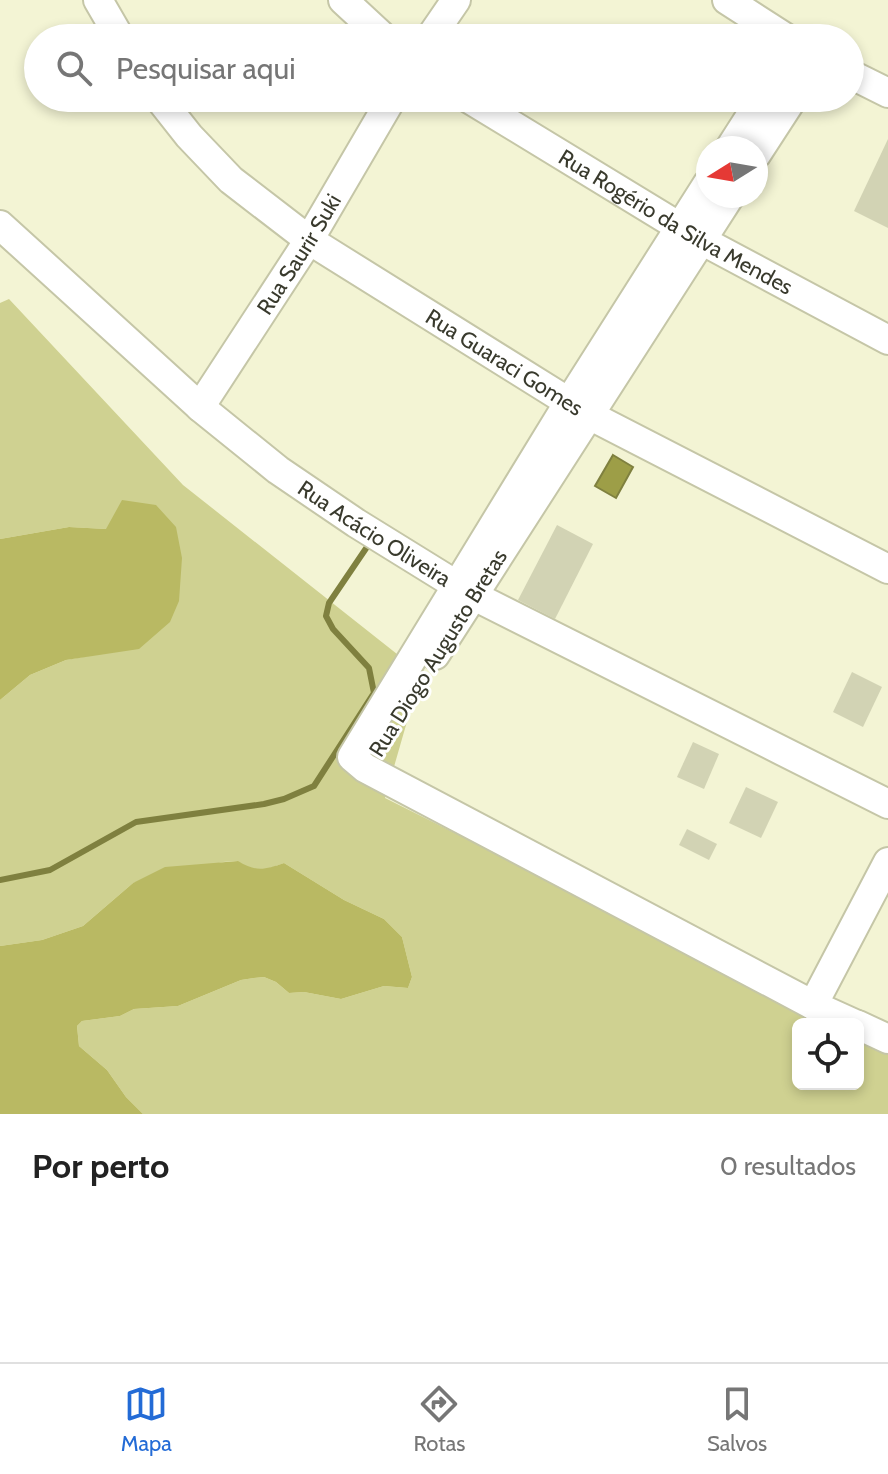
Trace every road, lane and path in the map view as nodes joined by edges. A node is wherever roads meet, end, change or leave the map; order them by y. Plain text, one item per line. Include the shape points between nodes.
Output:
1 (98, 0) edge
2 (343, 0) edge
3 (456, 0) edge
4 (727, 0) edge
5 (112, 24) edge
6 (369, 24) edge
7 (440, 24) edge
8 (764, 24) edge
9 (864, 81) edge
10 (888, 93) edge
11 (170, 112) edge
12 (384, 112) edge
13 (491, 112) edge
14 (753, 112) edge
15 (784, 112) edge
16 (738, 136) edge
17 (768, 137) edge
18 (699, 208) edge
19 (717, 208) edge
20 (0, 225) edge
21 (690, 234) junction
22 (309, 240) junction
23 (888, 340) edge
24 (200, 407) junction
25 (580, 409) junction
26 (888, 569) edge
27 (465, 591) junction
28 (888, 804) edge
29 (888, 862) edge
30 (813, 1005) junction
31 (842, 1018) edge
32 (864, 1028) edge
33 (888, 1039) edge

1 - 5 street
2 - 6 street
3 - 7 street
4 - 8 street
9 - 10 street
11 - 22 street, Rua Guaraci Gomes via 231,180
12 - 22 street, Rua Saurir Suki
13 - 21 street, Rua Rogério da Silva Mendes
14 - 16 street
15 - 17 street
18 - 21 street, Rua Diogo Augusto Bretas
19 - 21 street, Rua Diogo Augusto Bretas
20 - 24 street, Rua Acácio Oliveira
21 - 23 street, Rua Rogério da Silva Mendes
21 - 25 street, Rua Diogo Augusto Bretas
22 - 24 street, Rua Saurir Suki
22 - 25 street, Rua Guaraci Gomes
24 - 27 street, Rua Acácio Oliveira via 278,470
25 - 26 street, Rua Guaraci Gomes
25 - 27 street, Rua Diogo Augusto Bretas
27 - 28 street, Rua Acácio Oliveira
27 - 30 street, Rua Diogo Augusto Bretas via 365,768
29 - 30 street
30 - 31 street
32 - 33 street

